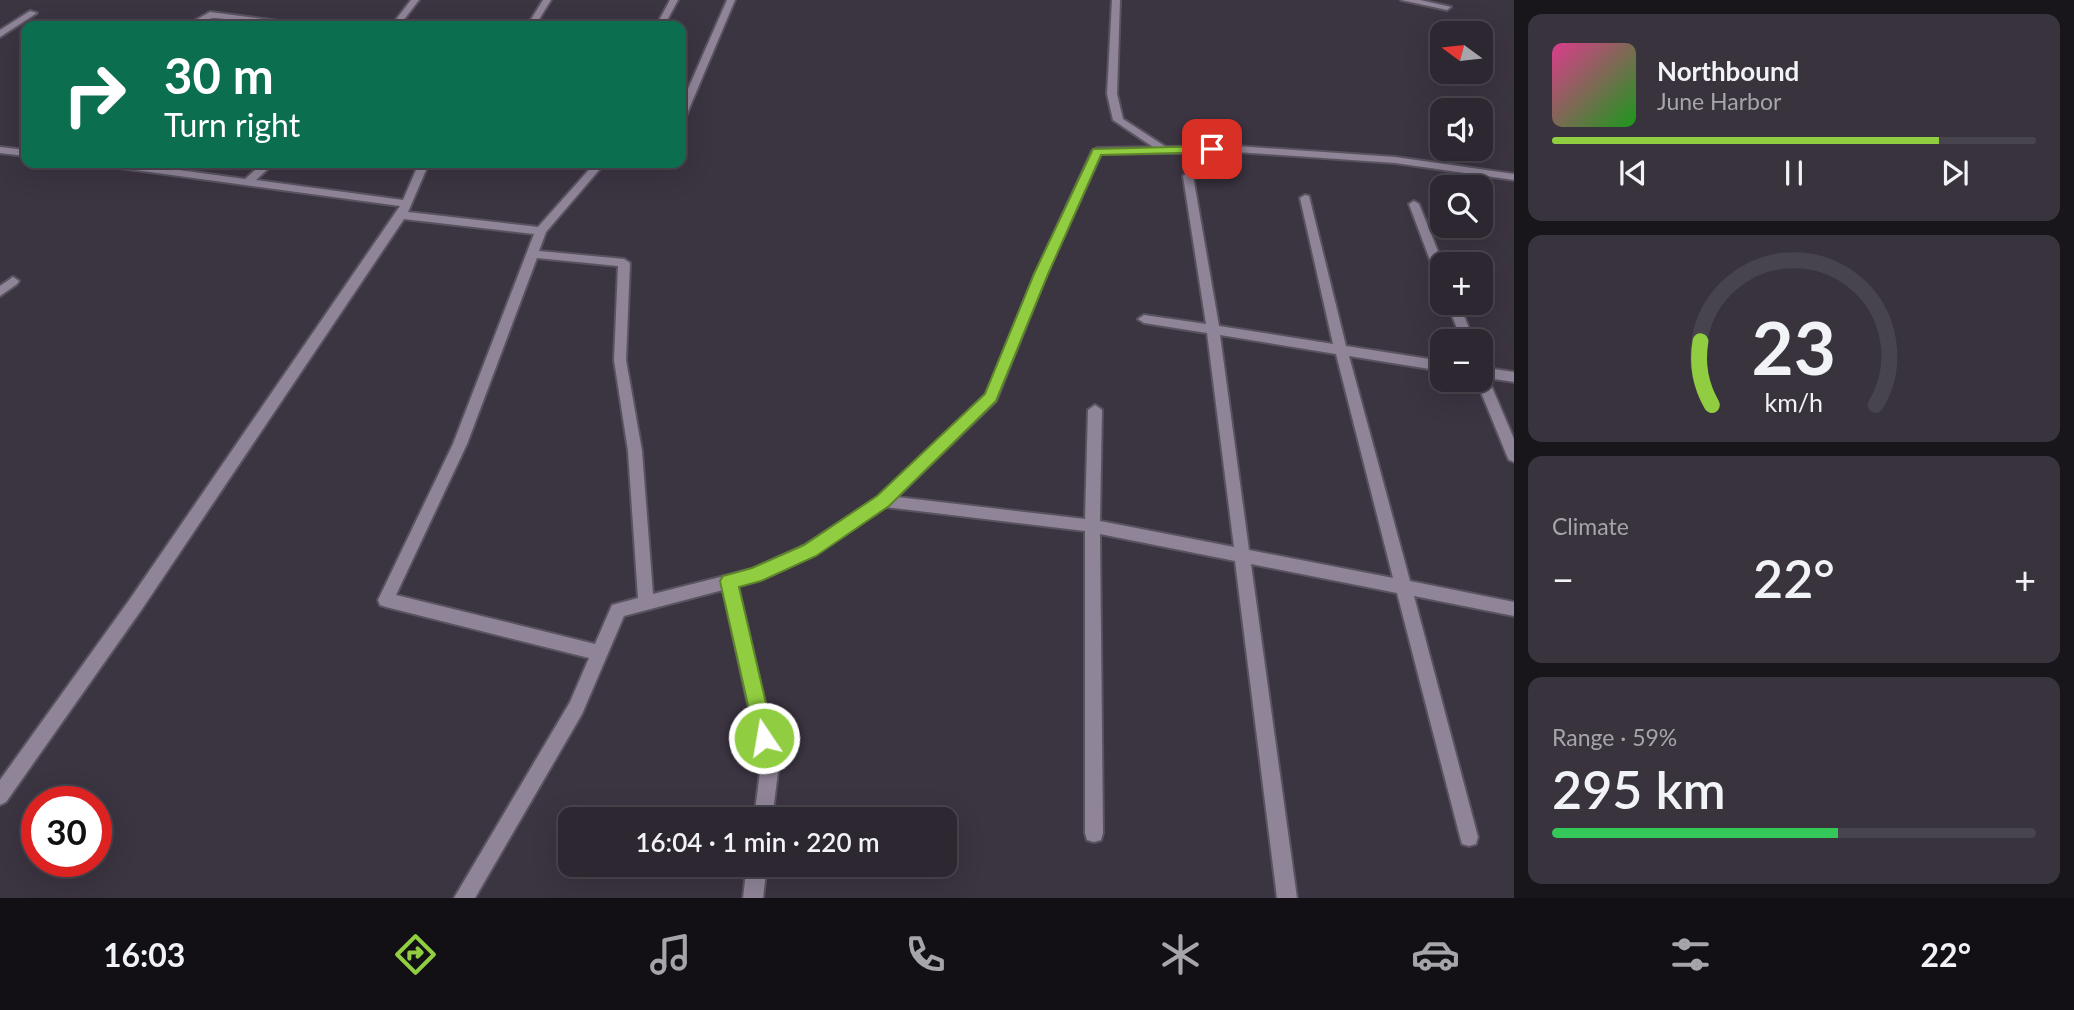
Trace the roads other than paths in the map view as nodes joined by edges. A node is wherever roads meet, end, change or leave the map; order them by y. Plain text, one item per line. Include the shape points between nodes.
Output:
1 (415, 0) edge
2 (547, 0) edge
3 (674, 0) edge
4 (731, 0) edge
5 (1116, 0) edge
6 (1405, 0) edge
7 (1424, 1) edge
8 (1447, 7) dead end
9 (33, 13) dead end
10 (199, 21) edge
11 (255, 21) edge
12 (399, 21) edge
13 (534, 21) edge
14 (663, 21) edge
15 (0, 34) edge
16 (686, 104) edge
17 (0, 150) edge
18 (1164, 150) junction
19 (21, 152) edge
20 (143, 168) edge
21 (263, 168) edge
22 (422, 168) edge
23 (596, 168) edge
24 (1188, 176) dead end
25 (1514, 177) edge
26 (248, 182) junction
27 (1305, 198) dead end
28 (1414, 204) dead end
29 (404, 210) junction
30 (541, 231) junction
31 (1433, 252) edge
32 (534, 254) junction
33 (13, 281) dead end
34 (0, 292) edge
35 (1144, 319) dead end
36 (1213, 330) junction
37 (1341, 350) junction
38 (1430, 364) edge
39 (1493, 375) edge
40 (1514, 377) edge
41 (1488, 392) edge
42 (1095, 410) dead end
43 (1514, 456) edge
44 (883, 501) junction
45 (1092, 527) junction
46 (1244, 556) junction
47 (729, 581) junction
48 (1404, 587) junction
49 (646, 603) junction
50 (1514, 609) edge
51 (600, 653) junction
52 (0, 796) edge
53 (765, 807) edge
54 (1094, 833) dead end
55 (1469, 837) dead end
56 (755, 877) edge
57 (464, 898) edge
58 (753, 898) edge
59 (1287, 898) edge

1 - 12 street
2 - 13 street
3 - 14 street
4 - 16 street
5 - 18 street via 1112,94 1118,120
6 - 7 street
7 - 8 street
9 - 15 street
10 - 11 street via 210,15
17 - 19 street
18 - 25 street via 1236,149 1395,160
18 - 44 street via 1097,151 991,397
20 - 26 street
21 - 26 street
22 - 29 street
23 - 30 street
24 - 36 street
26 - 29 street
27 - 37 street
28 - 31 street
29 - 30 street
29 - 52 street
30 - 32 street
32 - 49 street via 624,262 620,360 635,451
32 - 51 street via 460,444 386,600
33 - 34 street
35 - 36 street
36 - 37 street
36 - 46 street
37 - 38 street
37 - 48 street
39 - 40 street
41 - 43 street
42 - 45 street
44 - 45 street
44 - 47 street via 810,550
45 - 46 street
45 - 54 street
46 - 48 street
46 - 59 street
47 - 49 street
47 - 53 street via 770,764
48 - 50 street
48 - 55 street
49 - 51 street via 618,610
51 - 57 street via 576,708
56 - 58 street

